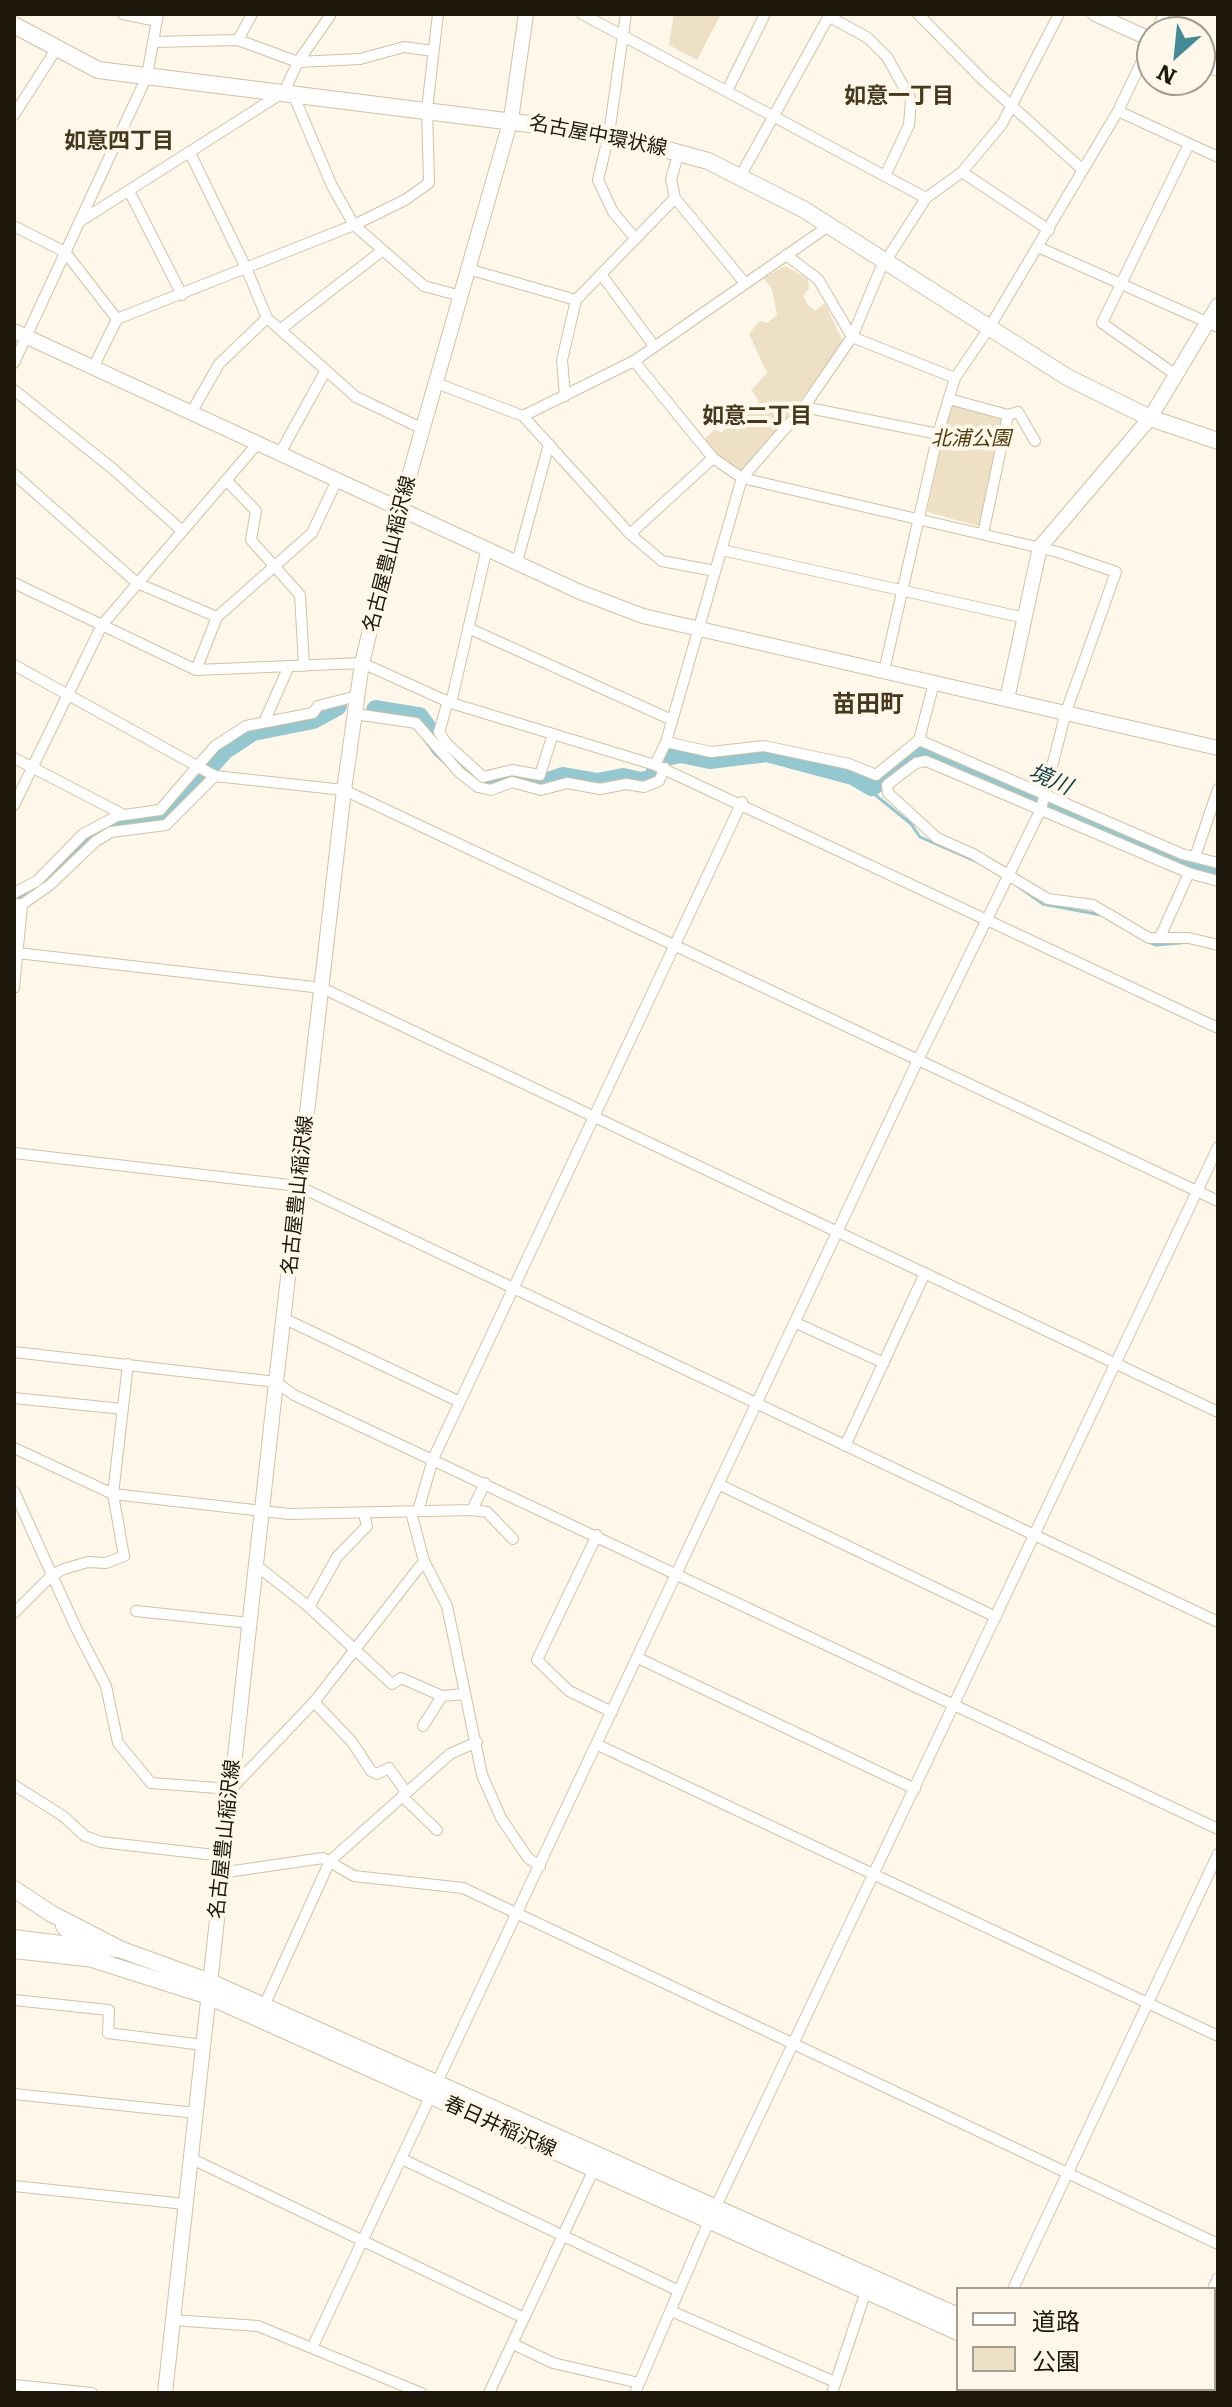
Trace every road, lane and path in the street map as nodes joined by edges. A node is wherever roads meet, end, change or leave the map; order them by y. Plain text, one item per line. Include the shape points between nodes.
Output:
1 (123, 14) edge
2 (252, 14) edge
3 (331, 14) edge
4 (438, 14) edge
5 (526, 14) edge
6 (582, 14) edge
7 (626, 14) edge
8 (765, 14) edge
9 (918, 14) edge
10 (1059, 14) edge
11 (1095, 14) edge
12 (829, 15) edge
13 (158, 18) edge
14 (14, 25) edge
15 (1136, 33) edge
16 (623, 36) junction
17 (238, 40) junction
18 (153, 42) junction
19 (57, 48) junction
20 (433, 51) junction
21 (298, 62) junction
22 (1136, 73) edge
23 (147, 76) junction
24 (727, 91) junction
25 (288, 93) junction
26 (1014, 105) junction
27 (427, 109) junction
28 (1118, 111) junction
29 (14, 115) edge
30 (775, 117) junction
31 (511, 119) junction
32 (609, 134) junction
33 (1189, 144) junction
34 (679, 152) junction
35 (190, 153) junction
36 (1218, 157) edge
37 (1083, 170) junction
38 (962, 172) junction
39 (741, 175) junction
40 (885, 176) junction
41 (129, 191) junction
42 (675, 198) junction
43 (926, 198) junction
44 (79, 223) junction
45 (354, 225) junction
46 (830, 225) junction
47 (14, 226) edge
48 (1049, 230) junction
49 (634, 237) junction
50 (1038, 247) junction
51 (383, 250) junction
52 (65, 252) junction
53 (786, 255) junction
54 (886, 260) junction
55 (468, 269) junction
56 (247, 270) junction
57 (601, 274) junction
58 (744, 282) junction
59 (1120, 283) junction
60 (182, 295) junction
61 (461, 296) junction
62 (576, 300) junction
63 (1218, 305) edge
64 (267, 318) junction
65 (117, 319) junction
66 (1213, 324) edge
67 (989, 328) junction
68 (281, 329) junction
69 (20, 334) edge
70 (852, 337) junction
71 (654, 346) junction
72 (634, 361) junction
73 (14, 363) edge
74 (93, 368) junction
75 (326, 370) junction
76 (1176, 375) junction
77 (955, 378) junction
78 (436, 383) junction
79 (14, 390) edge
80 (565, 396) junction
81 (949, 399) junction
82 (804, 407) junction
83 (191, 413) junction
84 (1008, 415) junction
85 (523, 416) junction
86 (1150, 418) junction
87 (423, 429) junction
88 (938, 434) junction
89 (1035, 441) dead end
90 (1218, 441) edge
91 (258, 443) junction
92 (549, 444) junction
93 (280, 453) junction
94 (713, 458) junction
95 (14, 474) edge
96 (742, 478) junction
97 (226, 480) junction
98 (337, 480) junction
99 (400, 508) junction
100 (919, 520) junction
101 (181, 530) junction
102 (630, 534) junction
103 (983, 534) junction
104 (1040, 547) junction
105 (487, 548) junction
106 (722, 550) junction
107 (517, 562) junction
108 (274, 566) junction
109 (715, 571) junction
110 (14, 583) edge
111 (137, 583) junction
112 (902, 590) junction
113 (217, 617) junction
114 (1025, 618) junction
115 (102, 625) junction
116 (468, 628) junction
117 (699, 631) junction
118 (362, 663) junction
119 (14, 665) edge
120 (289, 666) junction
121 (304, 666) junction
122 (196, 670) junction
123 (884, 671) junction
124 (934, 683) junction
125 (69, 692) junction
126 (357, 696) junction
127 (1007, 699) junction
128 (449, 702) junction
129 (1066, 712) junction
130 (355, 714) junction
131 (265, 720) junction
132 (672, 720) junction
133 (553, 734) junction
134 (919, 740) junction
135 (666, 742) junction
136 (1218, 748) edge
137 (14, 758) edge
138 (660, 766) junction
139 (32, 767) junction
140 (208, 771) junction
141 (1218, 789) edge
142 (344, 790) junction
143 (742, 802) junction
144 (1044, 802) junction
145 (14, 805) edge
146 (124, 815) junction
147 (1195, 857) junction
148 (1218, 863) edge
149 (1189, 873) junction
150 (1008, 875) junction
151 (1218, 881) edge
152 (16, 903) edge
153 (987, 919) junction
154 (1160, 937) junction
155 (673, 945) junction
156 (1218, 945) edge
157 (18, 953) junction
158 (14, 988) edge
159 (322, 988) junction
160 (1218, 1028) edge
161 (918, 1060) junction
162 (593, 1115) junction
163 (1218, 1147) edge
164 (14, 1153) edge
165 (298, 1186) junction
166 (1197, 1191) junction
167 (1218, 1201) edge
168 (837, 1232) junction
169 (925, 1273) junction
170 (513, 1289) junction
171 (285, 1319) junction
172 (796, 1323) junction
173 (14, 1352) edge
174 (884, 1363) junction
175 (1116, 1363) junction
176 (128, 1364) junction
177 (276, 1382) junction
178 (14, 1398) edge
179 (460, 1402) junction
180 (758, 1405) junction
181 (123, 1409) junction
182 (1218, 1412) edge
183 (845, 1446) junction
184 (14, 1448) edge
185 (433, 1459) junction
186 (485, 1483) junction
187 (720, 1485) junction
188 (14, 1491) edge
189 (113, 1494) junction
190 (262, 1510) junction
191 (472, 1510) junction
192 (414, 1512) junction
193 (364, 1514) junction
194 (597, 1535) junction
195 (1035, 1536) junction
196 (513, 1539) dead end
197 (424, 1561) junction
198 (256, 1565) junction
199 (52, 1575) junction
200 (678, 1575) junction
201 (309, 1607) junction
202 (136, 1611) dead end
203 (14, 1613) edge
204 (996, 1617) junction
205 (1218, 1622) edge
206 (249, 1623) junction
207 (356, 1649) junction
208 (638, 1658) junction
209 (465, 1694) junction
210 (442, 1696) junction
211 (314, 1702) junction
212 (954, 1706) junction
213 (612, 1712) junction
214 (423, 1726) dead end
215 (477, 1742) junction
216 (598, 1745) junction
217 (14, 1785) edge
218 (231, 1789) junction
219 (915, 1789) junction
220 (404, 1794) junction
221 (1218, 1829) edge
222 (437, 1830) dead end
223 (1218, 1854) edge
224 (223, 1856) junction
225 (330, 1861) junction
226 (540, 1866) junction
227 (220, 1873) junction
228 (874, 1876) junction
229 (14, 1889) edge
230 (518, 1913) junction
231 (52, 1914) junction
232 (14, 1937) edge
233 (83, 1944) junction
234 (122, 1950) junction
235 (14, 1951) edge
236 (95, 1960) junction
237 (209, 1989) junction
238 (14, 2000) edge
239 (1148, 2004) junction
240 (264, 2006) junction
241 (1218, 2036) edge
242 (203, 2045) junction
243 (795, 2046) junction
244 (435, 2090) junction
245 (14, 2094) edge
246 (196, 2113) junction
247 (190, 2158) junction
248 (402, 2159) junction
249 (594, 2169) junction
250 (1069, 2174) junction
251 (14, 2186) edge
252 (185, 2204) junction
253 (713, 2214) junction
254 (564, 2235) junction
255 (363, 2240) junction
256 (1218, 2244) edge
257 (1014, 2287) edge
258 (679, 2291) junction
259 (866, 2291) junction
260 (671, 2311) junction
261 (956, 2315) edge
262 (524, 2318) junction
263 (172, 2320) junction
264 (956, 2331) edge
265 (513, 2344) junction
266 (312, 2348) junction
267 (14, 2385) edge
268 (833, 2387) edge
269 (637, 2388) edge
270 (92, 2393) edge
271 (165, 2393) edge
272 (420, 2393) edge
273 (489, 2393) edge

1 - 13 street
2 - 17 street
3 - 21 street
4 - 20 street
5 - 31 main road, 名古屋豊山稲沢線
6 - 16 street
7 - 16 street
8 - 24 street
9 - 26 street
10 - 26 street
11 - 15 main road
12 - 30 street
12 - 40 street via 868,38 887,57 911,100 909,125
13 - 18 street
14 - 19 main road, 名古屋中環状線
16 - 24 street
16 - 32 street
17 - 18 street
17 - 21 street
18 - 23 street
19 - 23 main road, 名古屋中環状線 via 98,70
19 - 29 street
20 - 21 street via 404,47 360,59
20 - 27 street
21 - 25 street
22 - 28 street
23 - 25 main road, 名古屋中環状線
23 - 44 street
24 - 30 street
25 - 27 main road, 名古屋中環状線
25 - 35 street
25 - 45 street
26 - 37 street
26 - 38 street
27 - 31 main road, 名古屋中環状線
27 - 45 street via 429,183
28 - 33 street
28 - 37 street
30 - 39 street
30 - 40 street
31 - 32 main road, 名古屋中環状線
31 - 55 main road, 名古屋豊山稲沢線
32 - 34 main road, 名古屋中環状線
32 - 49 street via 598,180 613,212
33 - 36 street
33 - 59 street
34 - 39 main road, 名古屋中環状線
34 - 42 street via 671,179
35 - 41 street
35 - 56 street
37 - 48 street
38 - 43 street
38 - 48 street
39 - 46 main road, 名古屋中環状線
40 - 43 street
41 - 44 street
41 - 60 street
42 - 49 street
42 - 58 street
43 - 54 street
44 - 52 street
45 - 51 street
45 - 56 street
46 - 53 street
46 - 54 main road, 名古屋中環状線
47 - 52 street
48 - 50 street
49 - 57 street
50 - 59 street
50 - 67 street
51 - 61 street via 424,286
51 - 68 street
52 - 65 street
52 - 69 street
53 - 58 street
53 - 70 street via 818,279
54 - 67 main road, 名古屋中環状線
54 - 70 street
55 - 61 main road, 名古屋豊山稲沢線
55 - 62 street
56 - 60 street
56 - 64 street
57 - 62 street
57 - 71 street
58 - 71 street
59 - 66 street
59 - 76 street via 1102,323
60 - 65 street
61 - 78 main road, 名古屋豊山稲沢線
62 - 80 street via 562,360
63 - 66 main road
64 - 68 street
64 - 83 street via 219,364
65 - 74 street
66 - 76 main road
67 - 77 street
67 - 86 main road, 名古屋中環状線 via 1067,377
68 - 75 street
69 - 73 street
69 - 74 main road
70 - 77 street
70 - 82 street
71 - 72 street
72 - 80 street
72 - 94 street
74 - 83 main road
75 - 87 street via 356,397
75 - 93 street
76 - 86 main road
77 - 81 street
78 - 85 street
78 - 87 main road, 名古屋豊山稲沢線
79 - 101 street
80 - 85 street
81 - 84 street
81 - 88 street
82 - 88 street
82 - 96 street
83 - 91 main road
84 - 89 street via 1018,412
84 - 103 street
85 - 92 street
86 - 90 main road, 名古屋中環状線
86 - 104 main road
87 - 99 main road, 名古屋豊山稲沢線
88 - 100 street
91 - 93 main road
91 - 97 street
92 - 102 street
92 - 107 street
93 - 98 main road
94 - 96 street
94 - 102 street
95 - 111 street
96 - 100 street
96 - 106 street
97 - 101 street
97 - 108 street via 256,511 251,540
98 - 99 main road
98 - 108 street via 312,533
99 - 105 main road
99 - 118 main road, 名古屋豊山稲沢線
100 - 103 street
100 - 112 street
101 - 111 street
102 - 109 street via 662,561
103 - 104 street
104 - 114 main road
104 - 129 street via 1116,572
105 - 107 main road
105 - 116 street
106 - 109 street
106 - 112 street
107 - 117 main road via 643,616
108 - 113 street
108 - 121 street via 300,595
109 - 117 street
110 - 115 street
111 - 113 street
111 - 115 street
112 - 114 street
112 - 123 street
113 - 122 street
114 - 127 main road
115 - 122 street
115 - 125 street
116 - 128 street
116 - 132 street
117 - 123 main road
117 - 132 street
118 - 121 street
118 - 126 main road, 名古屋豊山稲沢線
118 - 128 street
119 - 125 street
120 - 121 street
120 - 122 street
120 - 131 street
123 - 124 main road
124 - 127 main road
124 - 134 street
125 - 139 street
125 - 140 street
126 - 130 main road, 名古屋豊山稲沢線
126 - 131 street via 318,706 313,713
127 - 129 main road
128 - 133 street
128 - 133 street via 439,732 483,777 512,770 540,775
129 - 136 main road
129 - 144 street
130 - 138 street via 416,723 459,772 491,790 512,782 541,790 567,783 600,789 644,787 659,781
130 - 142 main road, 名古屋豊山稲沢線
131 - 140 street via 215,746
132 - 135 street
133 - 138 street
134 - 135 street via 876,775 776,747 711,752
134 - 144 street
135 - 138 street
137 - 139 street
138 - 143 street
139 - 145 street
139 - 146 street
140 - 142 street
140 - 146 street via 160,810
140 - 152 street via 166,825 111,832 50,885
141 - 147 street
142 - 155 street
142 - 159 main road, 名古屋豊山稲沢線
143 - 153 street
143 - 155 street
144 - 147 street
144 - 149 street
144 - 150 street
144 - 150 street via 926,761 887,785 888,793 937,838
146 - 152 street via 83,834
147 - 148 street
149 - 151 street
149 - 154 street
150 - 153 street
150 - 154 street via 1048,899 1093,905 1149,938
152 - 157 street
153 - 160 street
153 - 161 street
154 - 156 street
155 - 161 street
155 - 162 street
157 - 158 street
157 - 159 street
159 - 162 street
159 - 165 main road, 名古屋豊山稲沢線
161 - 166 street
161 - 168 street
162 - 168 street
162 - 170 street
163 - 166 street
164 - 165 street
165 - 170 street
165 - 171 main road, 名古屋豊山稲沢線
166 - 167 street
166 - 175 street
168 - 169 street
168 - 172 street
169 - 174 street
169 - 175 street
170 - 179 street
170 - 180 street
171 - 177 main road, 名古屋豊山稲沢線
171 - 179 street
172 - 174 street
172 - 180 street
173 - 176 street
174 - 183 street
175 - 182 street
175 - 195 street
176 - 177 street
176 - 181 street
177 - 185 street
177 - 190 main road, 名古屋豊山稲沢線
178 - 181 street
179 - 185 street
180 - 183 street
180 - 187 street
181 - 189 street
183 - 195 street
184 - 189 street
185 - 186 street
185 - 192 street
186 - 191 street
186 - 194 street
187 - 200 street
187 - 204 street
188 - 199 street
189 - 190 street
189 - 199 street via 124,1556
190 - 193 street
190 - 198 main road, 名古屋豊山稲沢線
191 - 192 street
191 - 196 street via 487,1512
192 - 193 street
192 - 197 street
193 - 201 street via 367,1526 337,1557
194 - 200 street
194 - 213 street via 537,1660 569,1691
195 - 204 street
195 - 205 street
197 - 207 street
197 - 209 street via 447,1606
198 - 201 street
198 - 206 main road, 名古屋豊山稲沢線
199 - 203 street
199 - 218 street via 106,1686 118,1743 129,1760 151,1783
200 - 208 street
200 - 212 street
201 - 207 street
202 - 206 street
204 - 212 street
206 - 218 main road, 名古屋豊山稲沢線
207 - 210 street via 392,1684 401,1678
207 - 211 street
208 - 213 street
208 - 219 street
209 - 210 street
209 - 215 street
210 - 214 street
211 - 218 street
211 - 220 street via 371,1771 389,1768
212 - 219 street
212 - 221 street
213 - 216 street
215 - 220 street via 450,1754
215 - 226 street via 482,1775 501,1818 528,1858
216 - 226 street
216 - 228 street
217 - 224 street via 101,1842
218 - 224 main road, 名古屋豊山稲沢線
219 - 228 street
220 - 222 street
220 - 225 street
223 - 239 street
224 - 227 main road, 名古屋豊山稲沢線
225 - 227 street
225 - 230 street via 354,1876 463,1888
225 - 240 street
226 - 230 street
227 - 237 main road, 名古屋豊山稲沢線
228 - 239 street
228 - 243 street
229 - 231 main road, 春日井稲沢線
230 - 243 street
230 - 244 street
231 - 233 main road, 春日井稲沢線
231 - 234 main road, 春日井稲沢線
232 - 233 main road
233 - 234 main road
233 - 236 main road, 春日井稲沢線
234 - 237 main road, 春日井稲沢線
235 - 236 main road
236 - 237 main road, 春日井稲沢線
237 - 240 main road, 春日井稲沢線
237 - 242 main road, 名古屋豊山稲沢線
237 - 244 main road, 春日井稲沢線
238 - 242 street via 109,2010 108,2033
239 - 241 street
239 - 250 street
240 - 244 main road, 春日井稲沢線
242 - 246 main road, 名古屋豊山稲沢線
243 - 250 street
243 - 253 street
244 - 248 street
244 - 249 main road, 春日井稲沢線
244 - 253 main road, 春日井稲沢線
245 - 246 street
246 - 247 main road, 名古屋豊山稲沢線
247 - 252 main road, 名古屋豊山稲沢線
247 - 255 street
248 - 254 street
248 - 255 street
249 - 253 main road, 春日井稲沢線
249 - 254 street
250 - 256 street
250 - 257 street
251 - 252 street
252 - 263 main road, 名古屋豊山稲沢線
253 - 258 street
253 - 259 main road, 春日井稲沢線
253 - 261 main road, 春日井稲沢線
254 - 258 street
254 - 262 street
255 - 262 street
255 - 266 street
258 - 260 street
259 - 264 main road, 春日井稲沢線
259 - 268 street
260 - 268 street
260 - 269 street
262 - 265 street
263 - 266 street via 258,2326
263 - 271 main road, 名古屋豊山稲沢線
265 - 269 street via 553,2363
265 - 273 street
266 - 272 street
267 - 270 street

